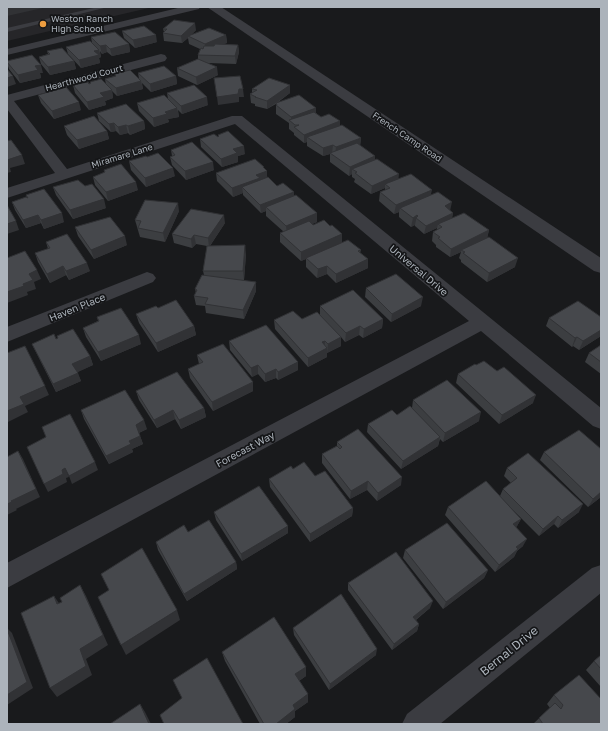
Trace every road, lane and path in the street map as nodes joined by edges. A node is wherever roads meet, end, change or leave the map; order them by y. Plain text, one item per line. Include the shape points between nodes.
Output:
1 (104, 7) edge
2 (195, 7) edge
3 (213, 7) edge
4 (7, 30) edge
5 (7, 52) edge
6 (161, 58) dead end
7 (7, 99) edge
8 (236, 119) joint
9 (64, 175) junction
10 (7, 193) edge
11 (601, 267) edge
12 (147, 278) dead end
13 (482, 322) junction
14 (7, 335) edge
15 (601, 420) edge
16 (7, 576) edge
17 (601, 577) edge
18 (417, 724) edge

1 - 4 lane
2 - 5 street
3 - 11 street, French Camp Road
6 - 7 street, Hearthwood Court
7 - 9 street
8 - 9 street, Miramare Lane
8 - 13 street, Universal Drive
9 - 10 street, Miramare Lane
12 - 14 street, Haven Place
13 - 15 street, Universal Drive
13 - 16 street, Forecast Way
17 - 18 street, Bernal Drive

